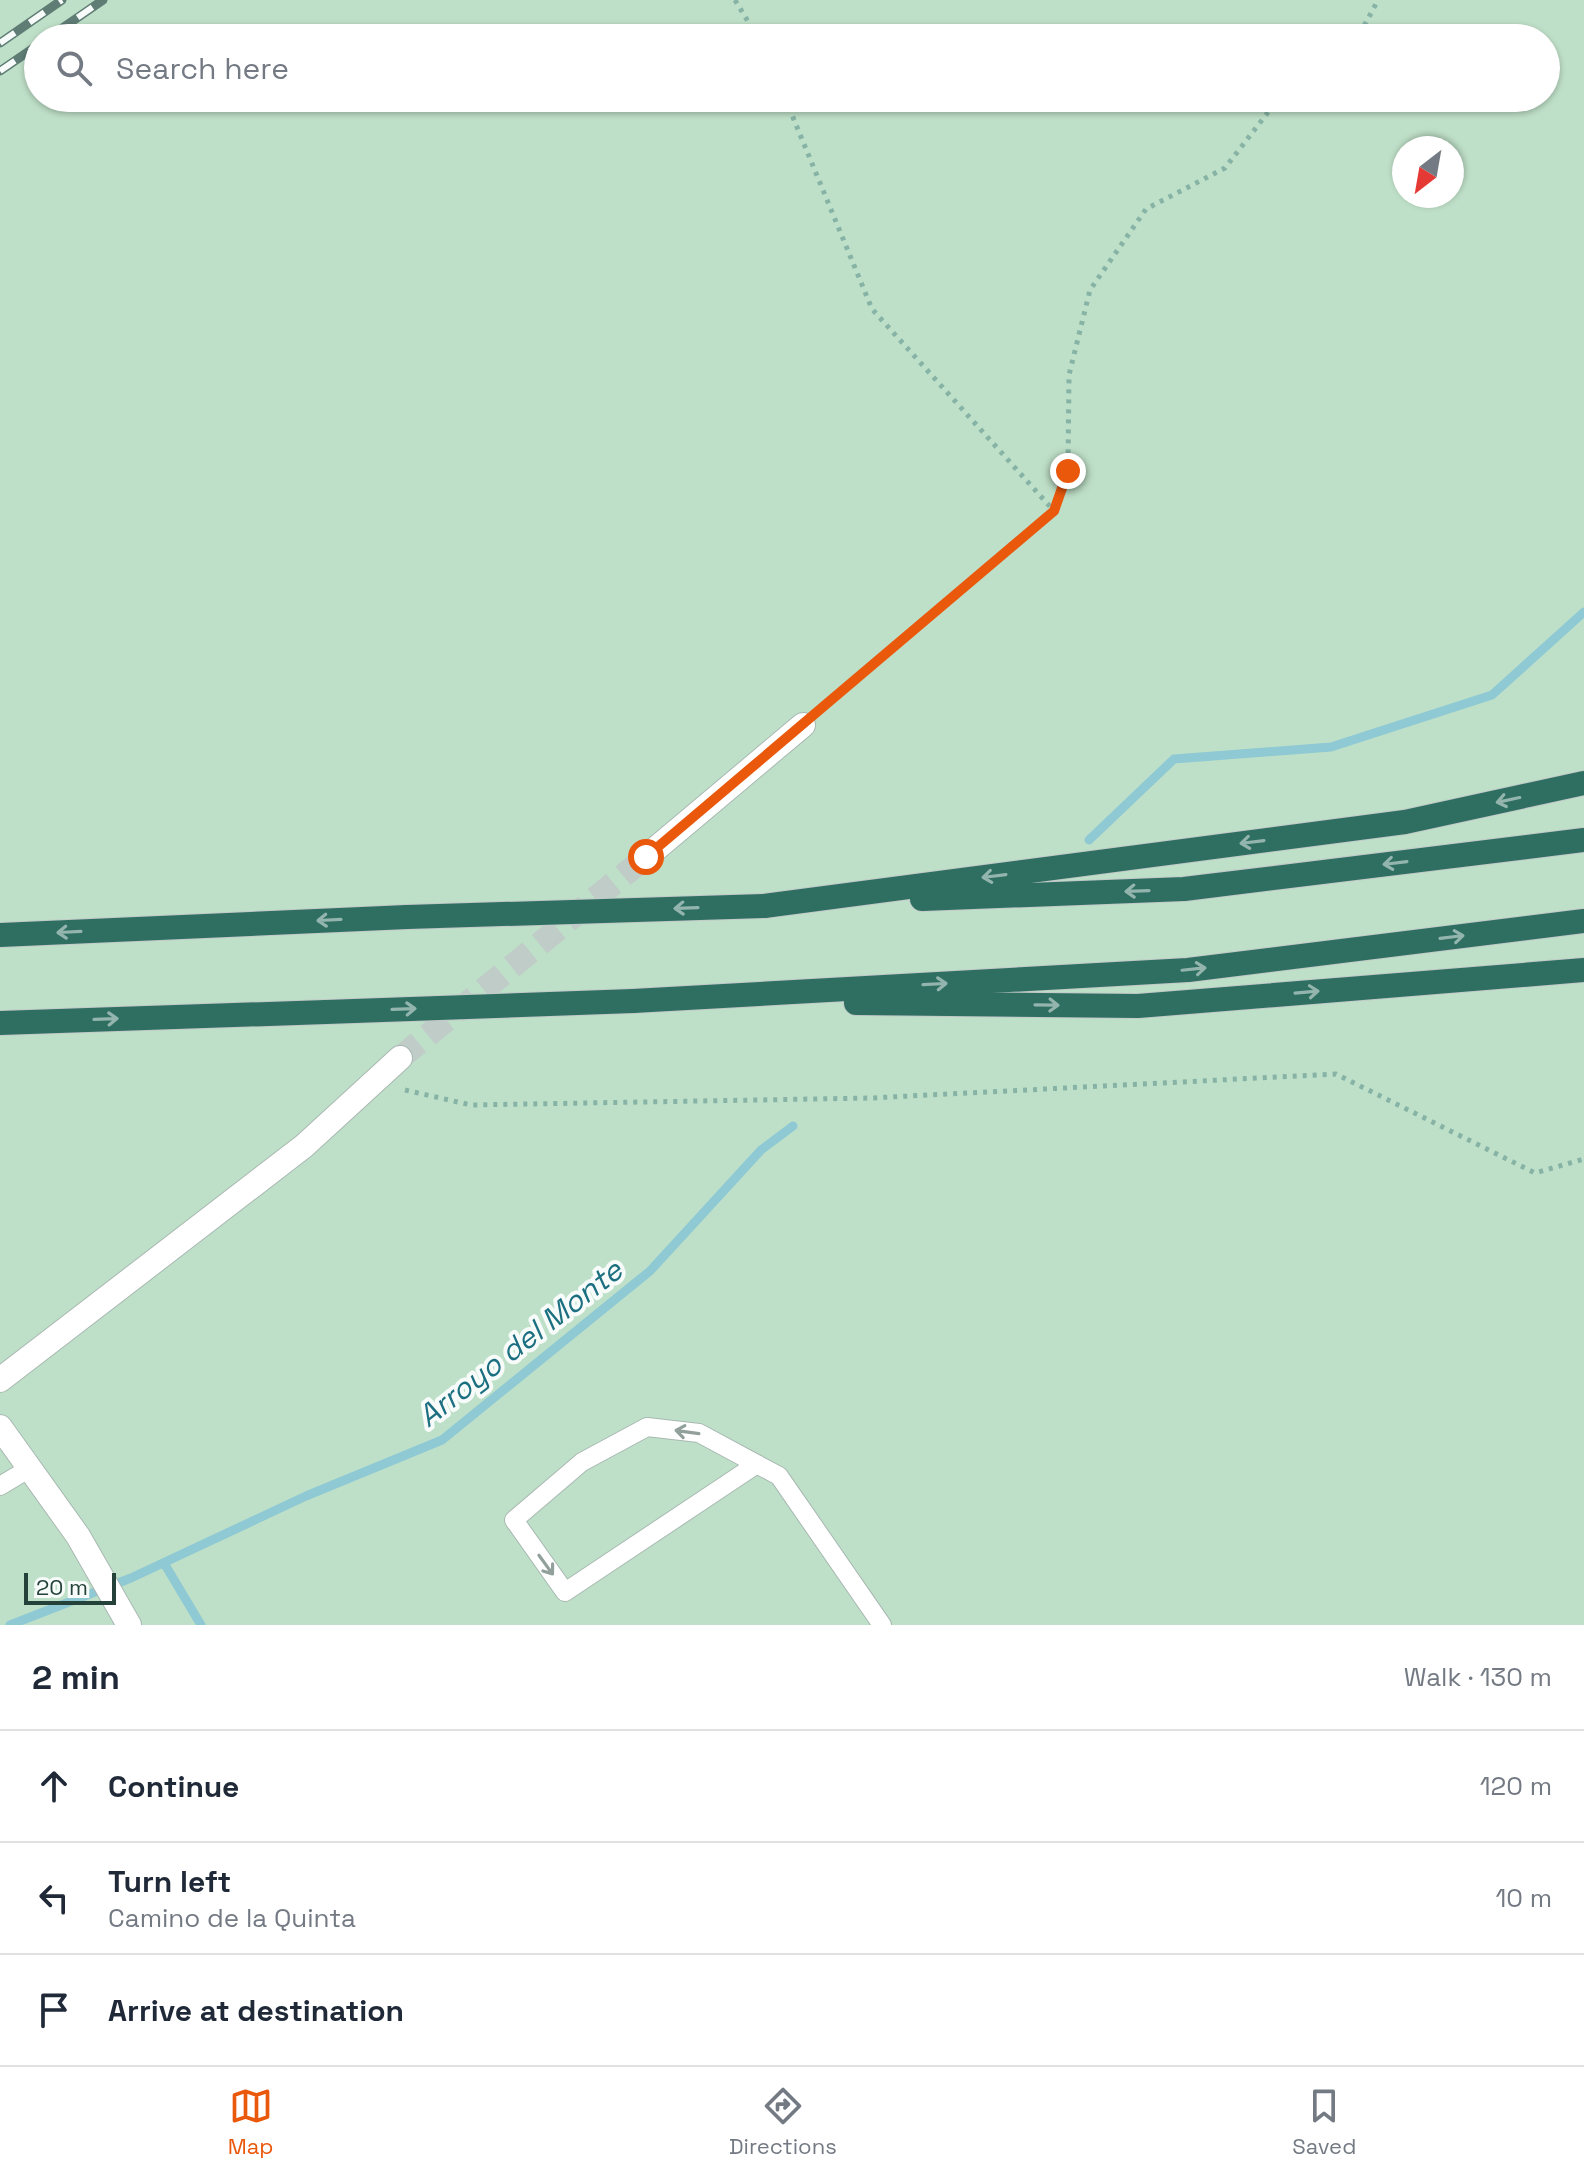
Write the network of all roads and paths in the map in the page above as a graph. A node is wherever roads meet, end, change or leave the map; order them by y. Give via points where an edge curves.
1 (735, 0) edge
2 (1378, 0) edge
3 (750, 24) edge
4 (1365, 24) edge
5 (791, 112) edge
6 (1268, 112) edge
7 (1054, 511) junction
8 (803, 725) joint
9 (1584, 783) edge
10 (1584, 840) edge
11 (646, 857) tunnel mouth
12 (764, 906) junction
13 (1584, 921) edge
14 (0, 935) edge
15 (1584, 970) edge
16 (633, 1001) junction
17 (0, 1023) edge
18 (400, 1058) tunnel mouth
19 (373, 1083) junction
20 (1584, 1159) edge
21 (0, 1380) edge
22 (0, 1427) edge
23 (757, 1464) junction
24 (30, 1468) junction
25 (0, 1486) edge
26 (129, 1625) edge
27 (882, 1625) edge

1 - 3 path
2 - 4 path
5 - 7 path via 872,309
6 - 7 path via 1225,168 1146,209 1090,290 1069,375 1068,471
7 - 8 path
8 - 11 street
9 -> 12 highway via 1405,822
10 -> 12 highway via 1184,889
12 -> 14 highway, bridge
16 -> 13 highway via 1188,970
16 -> 15 highway via 1138,1006
17 -> 16 highway, bridge
18 - 19 street
19 - 20 path via 471,1105 871,1098 1336,1074 1535,1173
19 - 21 street via 304,1146
22 - 24 street
23 -> 23 lane via 699,1433 647,1427 582,1462 514,1520 565,1592
23 - 27 lane via 779,1476
24 - 25 lane
24 - 26 street via 78,1536

